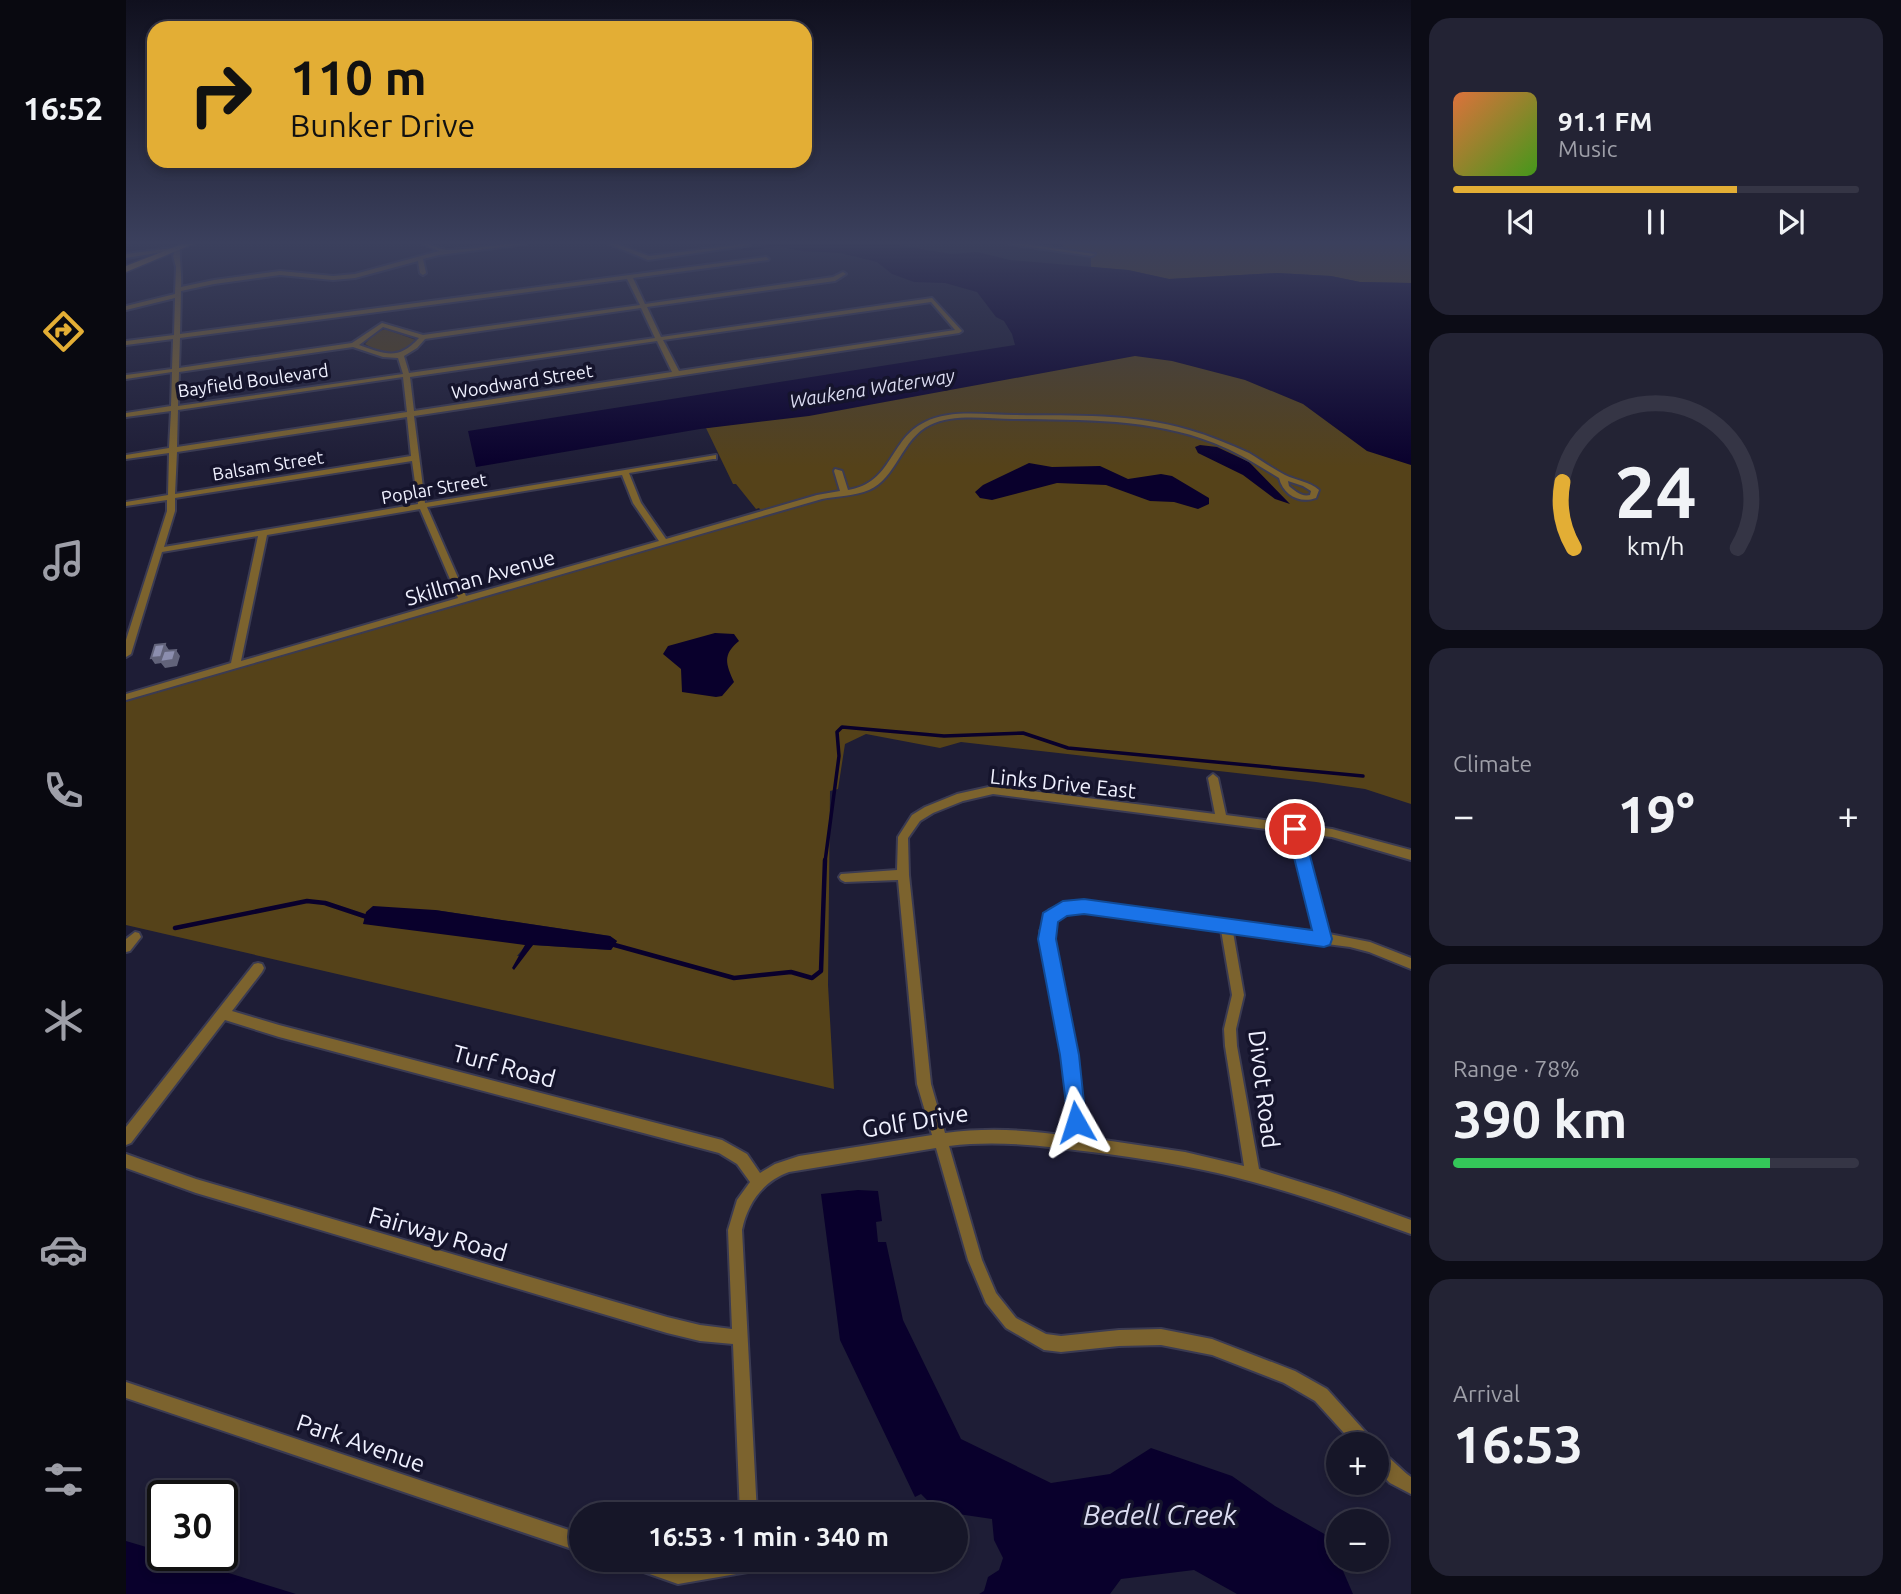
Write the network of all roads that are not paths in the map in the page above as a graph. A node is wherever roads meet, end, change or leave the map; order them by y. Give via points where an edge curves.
1 (176, 318) edge
2 (305, 318) edge
3 (381, 318) edge
4 (556, 318) edge
5 (650, 318) edge
6 (796, 318) edge
7 (949, 318) edge
8 (382, 325) junction
9 (175, 335) junction
10 (423, 337) junction
11 (659, 338) junction
12 (126, 343) edge
13 (354, 345) junction
14 (401, 357) junction
15 (175, 370) junction
16 (676, 373) junction
17 (406, 374) junction
18 (126, 377) edge
19 (174, 407) junction
20 (410, 414) junction
21 (126, 415) edge
22 (173, 449) junction
23 (126, 457) edge
24 (713, 457) dead end
25 (415, 458) junction
26 (838, 471) dead end
27 (625, 472) junction
28 (1283, 478) dead end
29 (844, 491) junction
30 (172, 496) junction
31 (126, 504) edge
32 (423, 506) junction
33 (263, 533) junction
34 (664, 542) junction
35 (160, 550) junction
36 (463, 600) junction
37 (126, 654) edge
38 (235, 666) junction
39 (126, 697) edge
40 (1213, 778) dead end
41 (1220, 819) junction
42 (1295, 829) junction
43 (1411, 855) edge
44 (903, 875) junction
45 (845, 877) dead end
46 (1226, 927) junction
47 (135, 937) dead end
48 (1324, 939) junction
49 (126, 947) edge
50 (1411, 964) edge
51 (258, 968) dead end
52 (223, 1014) junction
53 (126, 1138) edge
54 (938, 1141) junction
55 (1078, 1144) junction
56 (126, 1161) edge
57 (1252, 1175) junction
58 (759, 1183) junction
59 (1411, 1227) edge
60 (740, 1337) junction
61 (126, 1390) edge
62 (1354, 1432) edge
63 (1389, 1470) edge
64 (1411, 1486) edge
65 (748, 1502) edge
66 (569, 1539) edge
67 (669, 1572) edge
68 (694, 1572) edge

1 - 9 street
2 - 9 street
3 - 8 street
4 - 10 street
5 - 11 street
6 - 11 street, Bayfield Boulevard
7 - 16 street, Woodward Street via 960,331
8 - 10 street
8 - 13 street
9 - 12 street
9 - 15 street
10 - 14 street
11 - 16 street
11 - 17 street, Bayfield Boulevard
13 - 14 street
13 - 15 street
14 - 17 street
15 - 18 street
15 - 19 street
16 - 20 street, Woodward Street
17 - 19 street, Bayfield Boulevard
17 - 20 street
19 - 21 street, Bayfield Boulevard
19 - 22 street
20 - 22 street, Woodward Street
20 - 25 street
22 - 23 street, Woodward Street
22 - 30 street
24 - 27 street, Poplar Street
25 - 30 street, Balsam Street
25 - 32 street
26 - 29 street
27 - 32 street, Poplar Street
27 - 34 street via 637,503
28 - 29 street, Skillman Avenue via 1245,453 1158,424 952,418 921,427 868,488
29 - 34 street, Skillman Avenue
30 - 31 street, Balsam Street
30 - 35 street
32 - 33 street, Poplar Street
32 - 36 street
33 - 35 street, Poplar Street
33 - 38 street
34 - 36 street, Skillman Avenue
35 - 37 street
36 - 38 street, Skillman Avenue
38 - 39 street, Skillman Avenue
40 - 41 street
41 - 42 street, Links Drive East
41 - 44 street, Links Drive East via 993,790 961,797 916,818 903,837
42 - 43 street, Links Drive East via 1357,838
42 - 48 street
44 - 45 street
44 - 54 street, Links Drive East via 924,1084
46 - 48 street
46 - 55 street via 1084,907 1063,909 1049,918 1047,939 1070,1055
46 - 57 street, Divot Road via 1238,995 1231,1046
47 - 49 street
48 - 50 street via 1370,947
51 - 52 street
52 - 53 street
52 - 58 street, Turf Road via 722,1147 742,1159
54 - 55 street, Golf Drive via 992,1134
54 - 58 street, Golf Drive via 802,1163 771,1173
54 - 62 street, Links Drive East via 975,1260 991,1298 1011,1323 1044,1342 1161,1337 1212,1347 1289,1377 1321,1395
55 - 57 street, Golf Drive
56 - 60 street, Fairway Road via 196,1186 667,1325
57 - 59 street, Golf Drive
58 - 60 street via 746,1199 735,1230
60 - 65 street
61 - 66 street, Park Avenue
63 - 64 street
67 - 68 street

